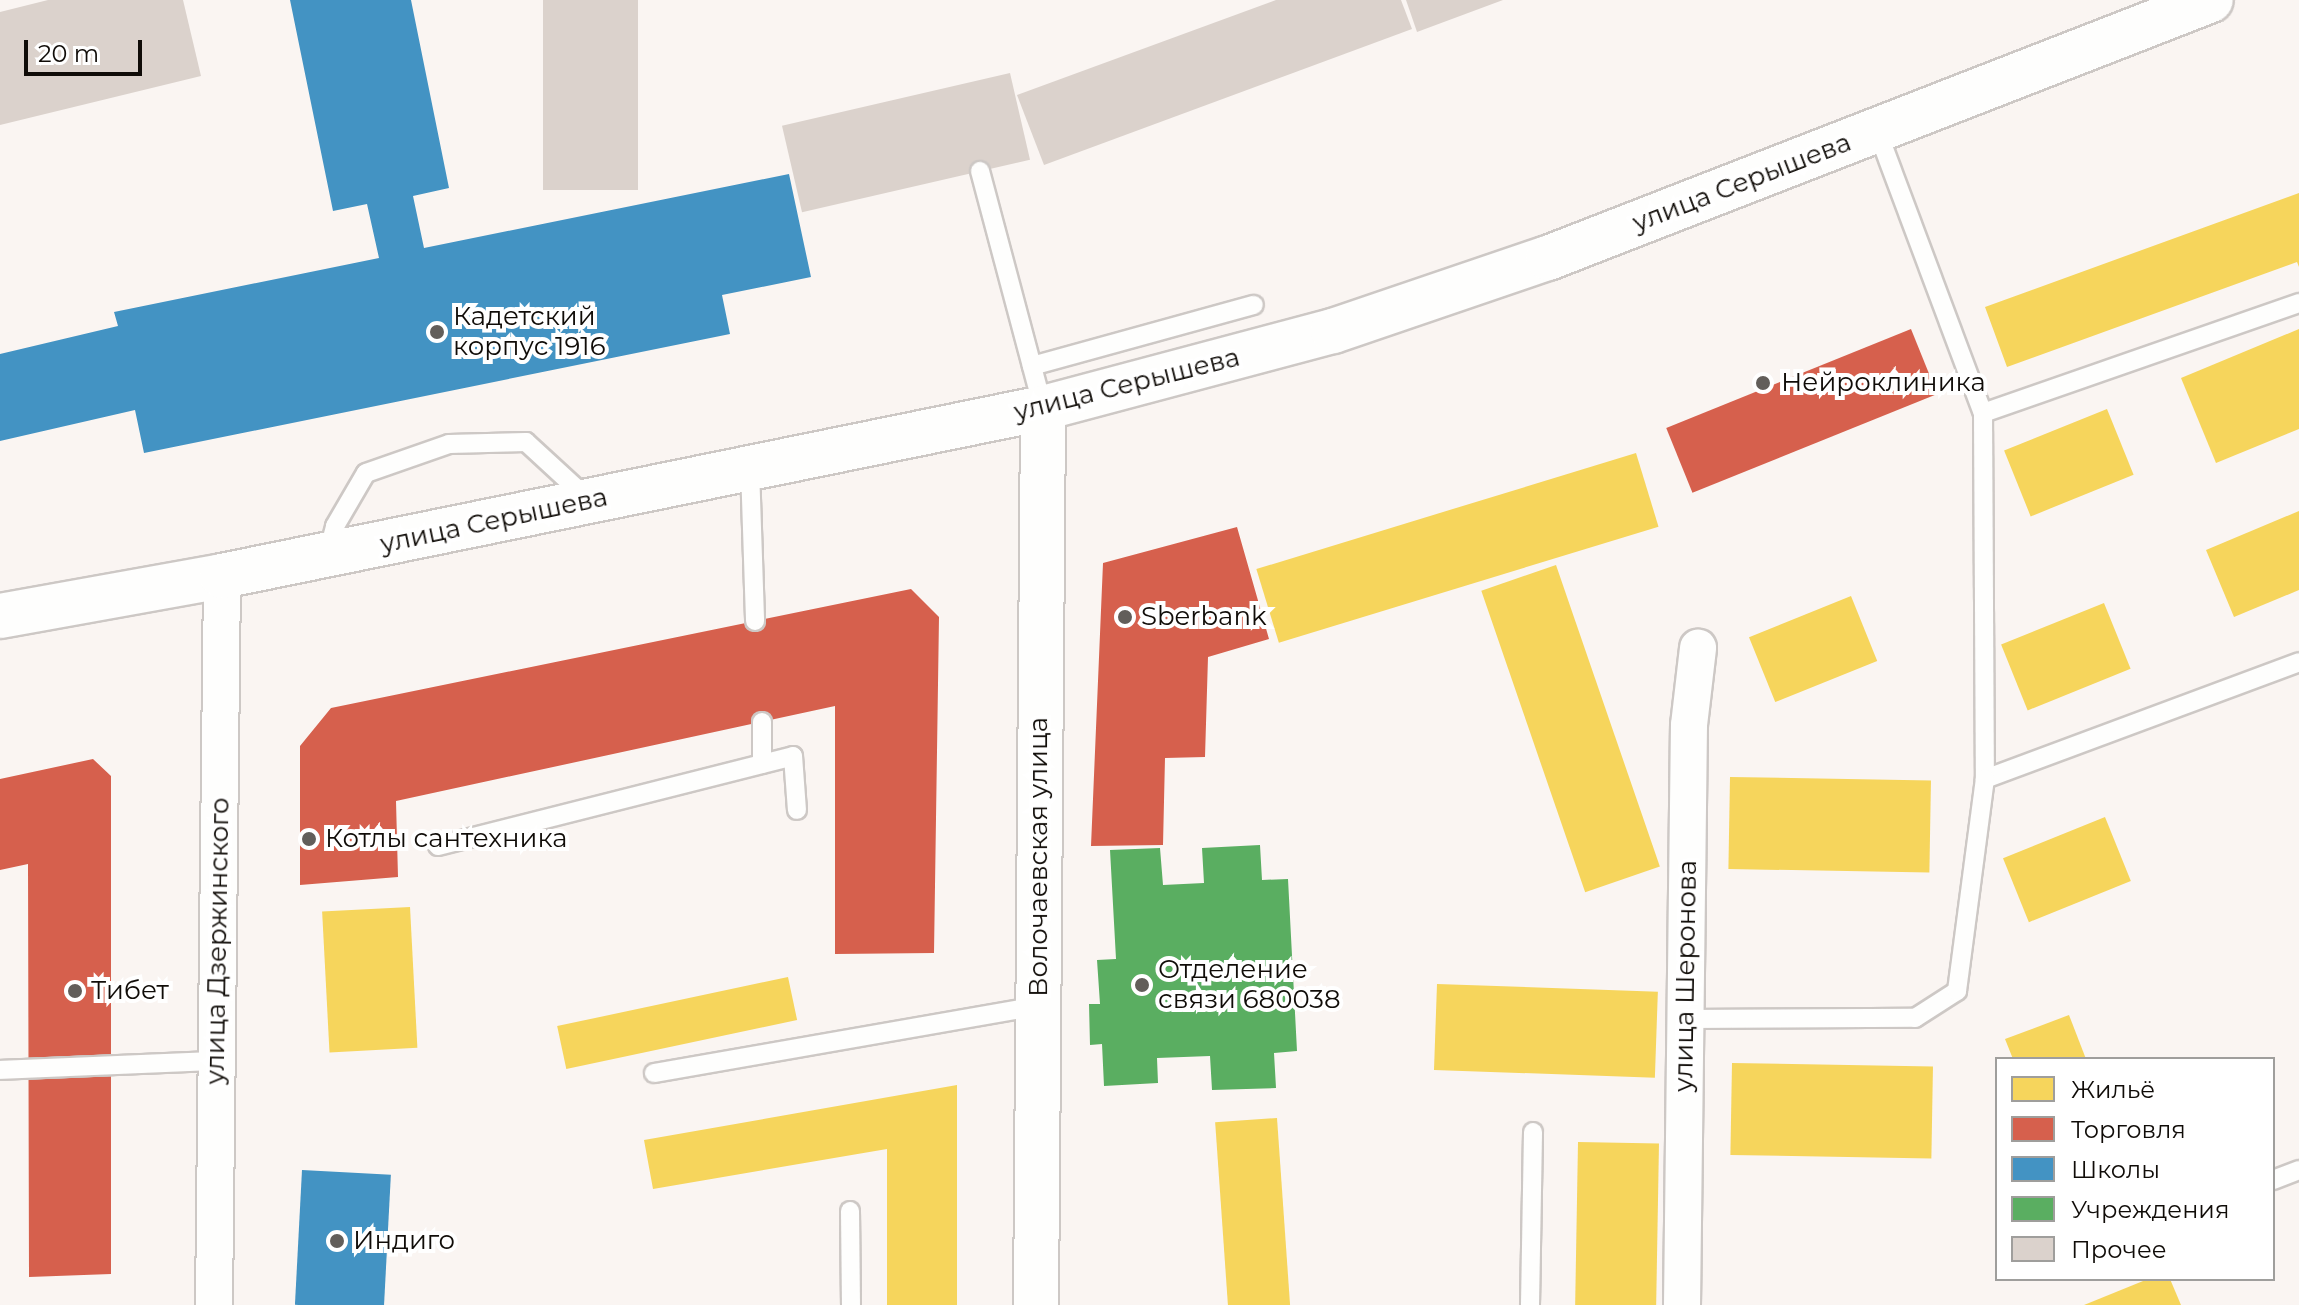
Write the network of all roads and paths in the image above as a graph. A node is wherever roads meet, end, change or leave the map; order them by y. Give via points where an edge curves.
1 (2211, 0) edge
2 (1877, 130) junction
3 (980, 171) dead end
4 (2299, 303) edge
5 (1254, 305) dead end
6 (1032, 366) junction
7 (1043, 408) junction
8 (1983, 413) junction
9 (750, 468) junction
10 (590, 501) junction
11 (327, 555) junction
12 (222, 576) junction
13 (0, 616) edge
14 (755, 621) dead end
15 (1698, 648) dead end
16 (2299, 662) edge
17 (762, 722) dead end
18 (762, 764) junction
19 (1985, 779) junction
20 (797, 810) dead end
21 (438, 846) dead end
22 (1038, 1006) junction
23 (1686, 1019) junction
24 (216, 1061) junction
25 (0, 1070) edge
26 (654, 1073) dead end
27 (1533, 1132) dead end
28 (2299, 1170) edge
29 (2275, 1179) edge
30 (850, 1211) dead end
31 (214, 1305) edge
32 (851, 1305) edge
33 (1036, 1305) edge
34 (1530, 1305) edge
35 (1682, 1305) edge

1 - 2 main road, улица Серышева
2 - 7 main road, улица Серышева via 1548,258 1347,327
2 - 8 lane
3 - 6 lane
4 - 8 lane
5 - 6 lane
6 - 7 lane
7 - 9 main road, улица Серышева
7 - 22 main road, Волочаевская улица
8 - 19 lane
9 - 10 main road, улица Серышева
9 - 14 lane
10 - 11 main road, улица Серышева
10 - 11 lane via 526,442 449,444 366,473 335,526
11 - 12 main road, улица Серышева
12 - 13 main road, улица Серышева
12 - 24 street, улица Дзержинского
15 - 23 street, улица Шеронова via 1689,725
16 - 19 lane
17 - 18 lane
18 - 20 lane via 793,756
18 - 21 lane
19 - 23 lane via 1957,991 1915,1018
22 - 26 lane
22 - 33 main road, Волочаевская улица
23 - 35 street, улица Шеронова
24 - 25 lane
24 - 31 street, улица Дзержинского
27 - 34 lane
28 - 29 lane
30 - 32 lane

